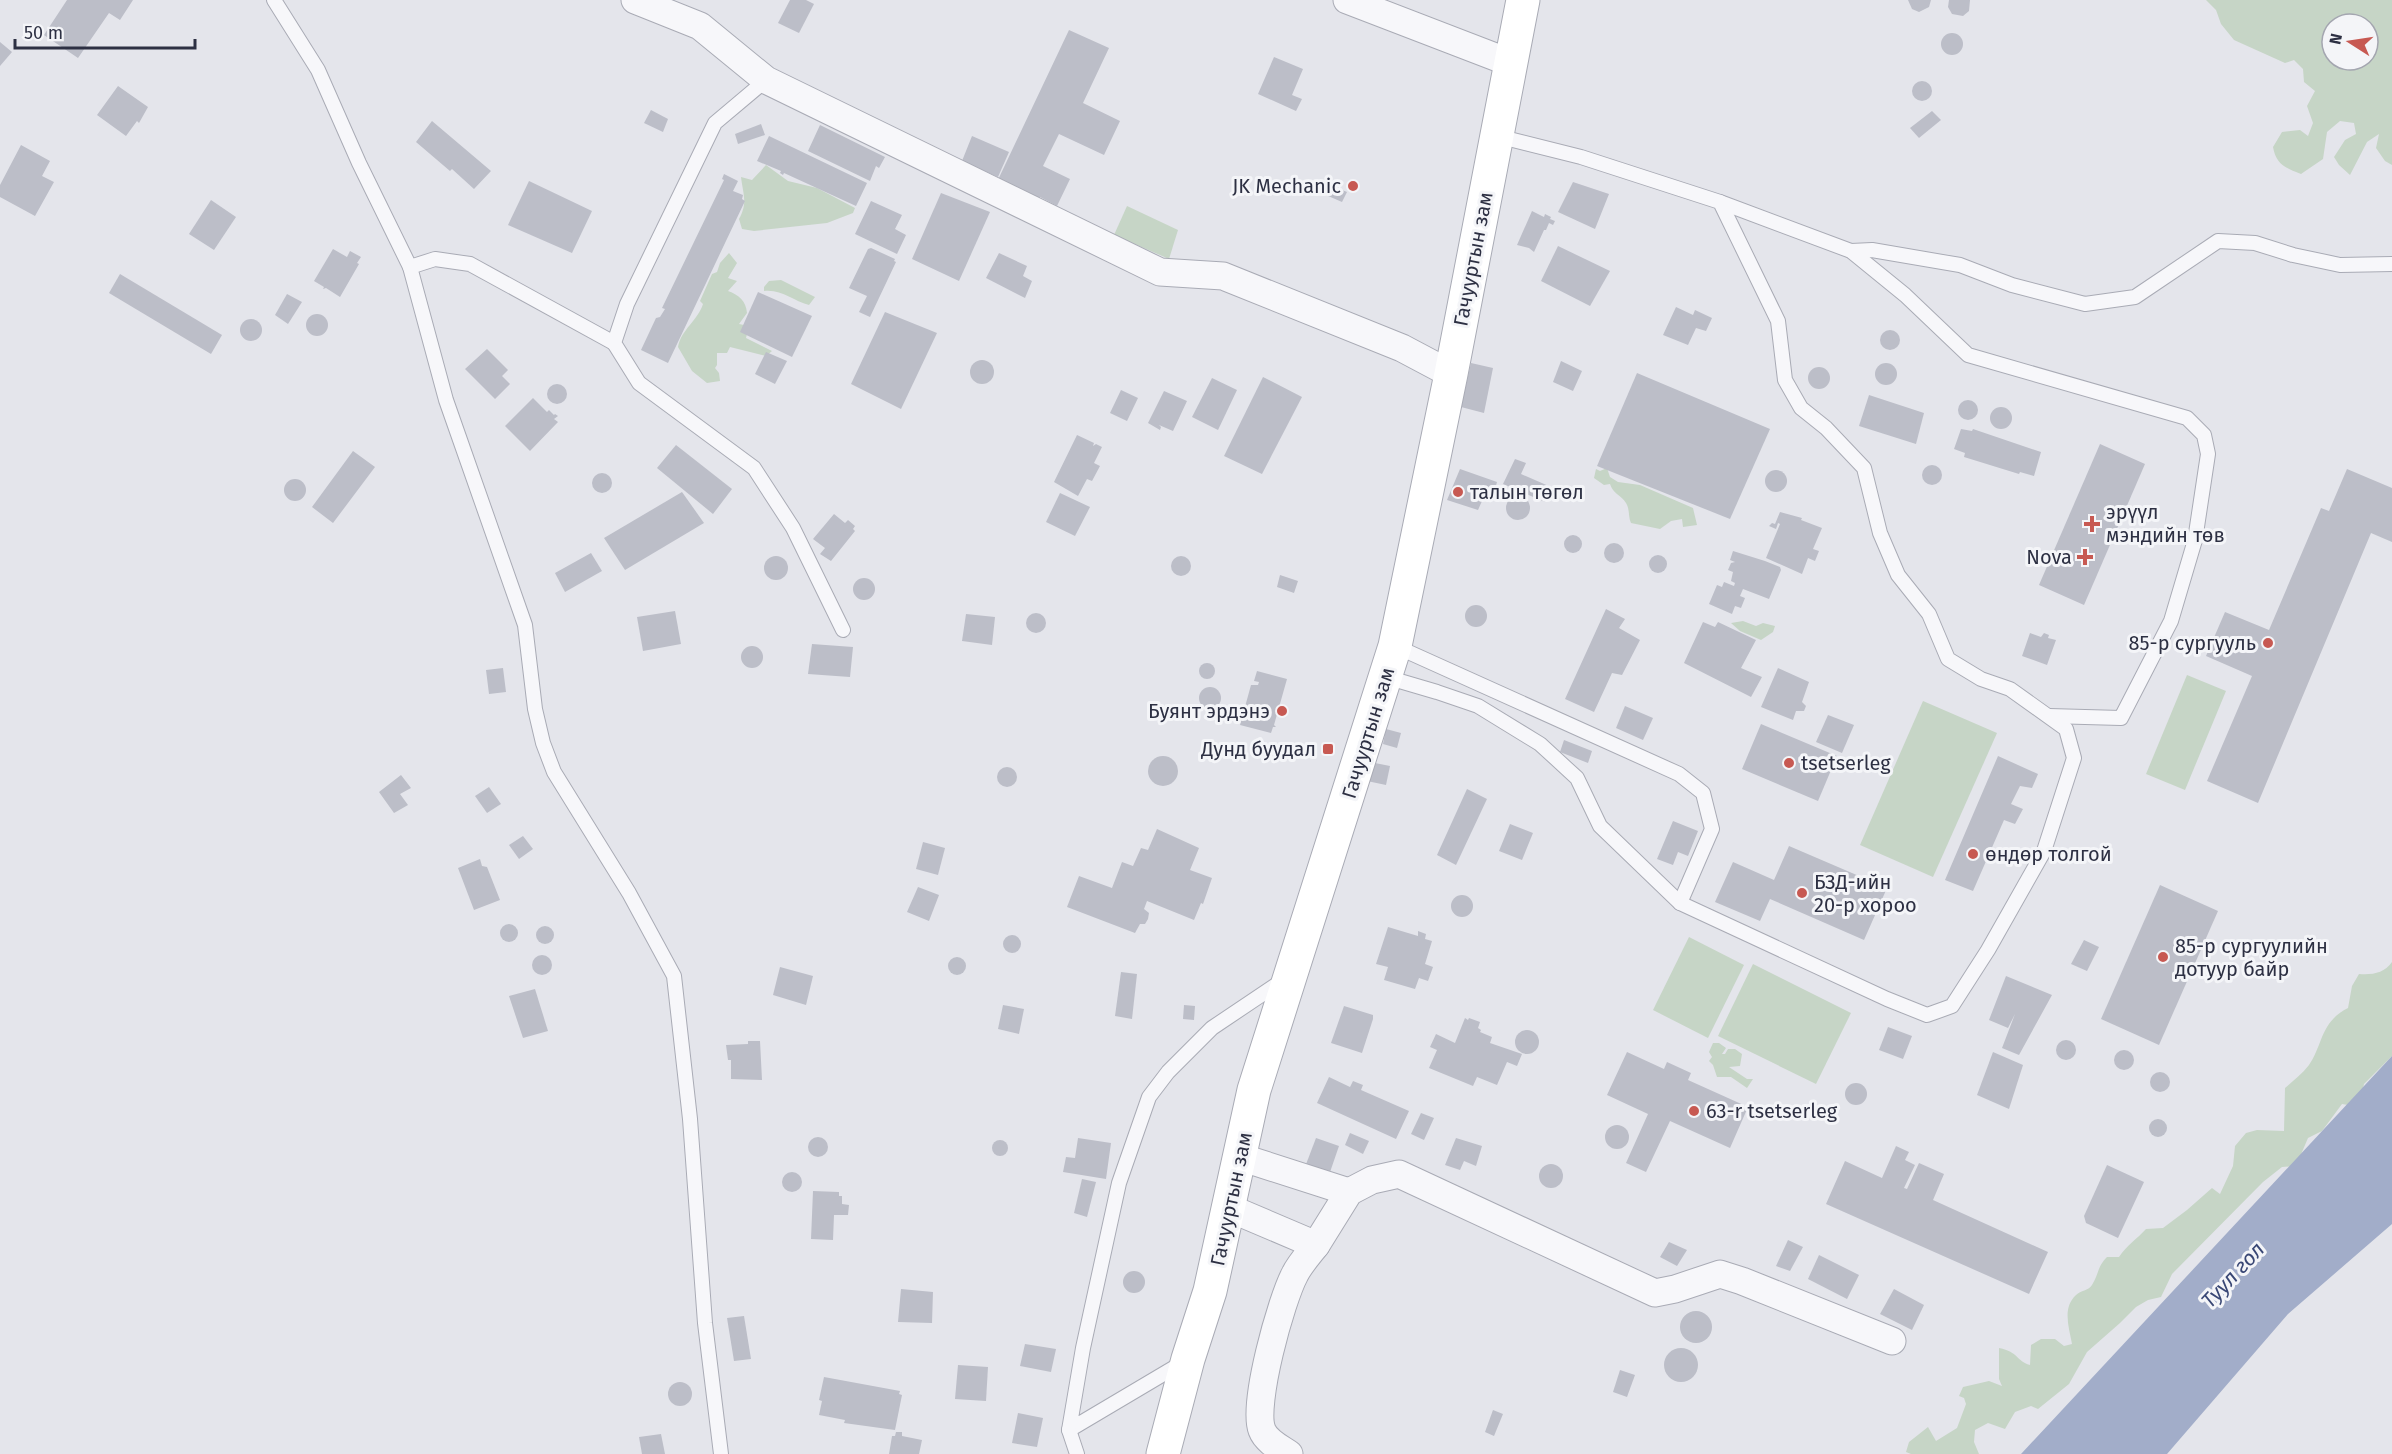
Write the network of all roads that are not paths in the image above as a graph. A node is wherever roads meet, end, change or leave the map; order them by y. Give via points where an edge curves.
1 (274, 0) edge
2 (635, 0) edge
3 (1347, 0) edge
4 (1523, 0) edge
5 (1511, 63) junction
6 (766, 80) junction
7 (1497, 136) junction
8 (1720, 202) junction
9 (1851, 251) junction
10 (2392, 264) edge
11 (410, 267) junction
12 (614, 343) junction
13 (1451, 374) junction
14 (843, 630) dead end
15 (1395, 646) junction
16 (1386, 678) junction
17 (2048, 716) junction
18 (1680, 903) junction
19 (1291, 975) junction
20 (1240, 1157) junction
21 (1349, 1192) junction
22 (1228, 1208) junction
23 (1316, 1245) junction
24 (1892, 1341) dead end
25 (1188, 1359) junction
26 (1069, 1430) junction
27 (721, 1454) edge
28 (1077, 1454) edge
29 (1163, 1454) edge
30 (1289, 1454) edge

1 - 11 lane via 318,70
2 - 6 street via 700,26
3 - 5 street
4 - 5 main road, Гачууртын зам
5 - 7 main road, Гачууртын зам
6 - 12 lane via 715,123 627,304
6 - 13 street via 1160,272 1223,276 1402,348
7 - 8 lane via 1581,157
7 - 13 main road, Гачууртын зам
8 - 9 lane
8 - 17 lane via 1778,321 1785,380 1801,408 1864,468 1880,533 1898,575 1929,614 1948,658 1980,679 2010,688
9 - 10 lane via 1872,250 1960,265 2012,285 2085,304 2134,297 2218,241 2255,243 2340,265
9 - 17 lane via 1905,295 1968,356 2187,418 2204,435 2208,454 2195,540 2171,621 2121,718
11 - 12 lane via 435,259 470,264
11 - 27 lane via 446,400 525,625 535,709 550,763 674,976 690,1119 705,1323
12 - 14 lane via 639,383 754,468 793,528
13 - 15 main road, Гачууртын зам
15 - 16 main road, Гачууртын зам
15 - 18 lane via 1679,774 1703,793 1712,829
16 - 18 lane via 1478,706 1540,744 1577,778 1600,826
16 - 19 main road, Гачууртын зам
17 - 18 lane via 2066,729 2074,758 2044,851 1952,1006 1927,1015
19 - 20 main road, Гачууртын зам via 1254,1090
19 - 26 lane via 1212,1029 1168,1072 1149,1097 1119,1183
20 - 21 street
20 - 22 main road, Гачууртын зам
21 - 23 street
21 - 24 street via 1372,1180 1399,1174 1655,1293 1720,1274
22 - 23 street
22 - 25 main road, Гачууртын зам via 1210,1291
23 - 30 street via 1294,1275 1270,1347 1258,1413 1262,1432
25 - 26 lane
25 - 29 main road, Гачууртын зам
26 - 28 lane

